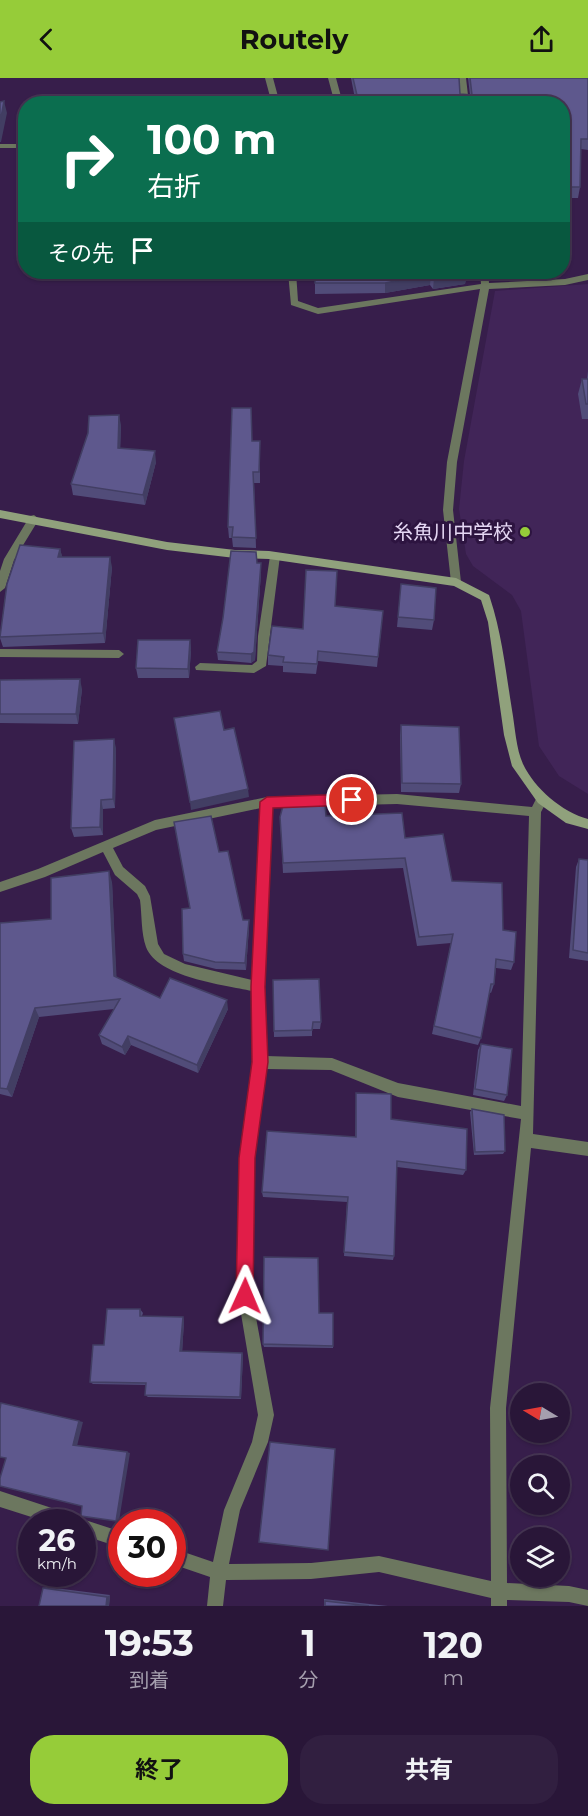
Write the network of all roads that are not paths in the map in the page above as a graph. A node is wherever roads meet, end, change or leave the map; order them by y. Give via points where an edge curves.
1 (269, 78) edge
2 (332, 78) edge
3 (462, 78) edge
4 (274, 96) edge
5 (337, 96) edge
6 (464, 96) edge
7 (0, 146) edge
8 (18, 146) edge
9 (588, 277) edge
10 (292, 279) edge
11 (484, 279) edge
12 (485, 286) junction
13 (0, 514) edge
14 (34, 519) junction
15 (275, 556) junction
16 (456, 582) junction
17 (0, 588) edge
18 (0, 653) edge
19 (119, 654) dead end
20 (200, 667) dead end
21 (542, 799) junction
22 (267, 802) junction
23 (535, 812) junction
24 (588, 824) edge
25 (106, 846) junction
26 (0, 887) edge
27 (258, 987) junction
28 (260, 1062) junction
29 (528, 1114) junction
30 (525, 1140) junction
31 (588, 1149) edge
32 (0, 1499) edge
33 (30, 1509) edge
34 (186, 1561) edge
35 (219, 1572) junction
36 (588, 1598) edge
37 (498, 1599) edge
38 (215, 1606) edge

1 - 4 street
2 - 5 street
3 - 6 street
7 - 8 street
9 - 12 street
10 - 12 street via 294,303 318,311
11 - 12 street
12 - 16 street via 452,462 448,510
13 - 14 street
14 - 15 street via 196,551
14 - 17 street via 9,559
15 - 16 street
15 - 20 street via 262,663 254,669
16 - 21 street via 485,598 493,622 518,766
18 - 19 street
21 - 23 street
21 - 24 street via 570,819
22 - 23 street via 398,799
22 - 25 street via 155,825
22 - 27 street
23 - 29 street
25 - 26 street
25 - 27 street via 119,871 141,890 146,900 152,946 160,958 183,969
27 - 28 street
28 - 29 street via 332,1064 398,1090
28 - 35 street via 247,1158 245,1296 266,1415 260,1442 232,1510
29 - 30 street
30 - 31 street
30 - 37 street via 498,1408
32 - 33 street
34 - 35 street
35 - 37 street via 311,1571 379,1564
35 - 38 street
36 - 37 street via 569,1594

